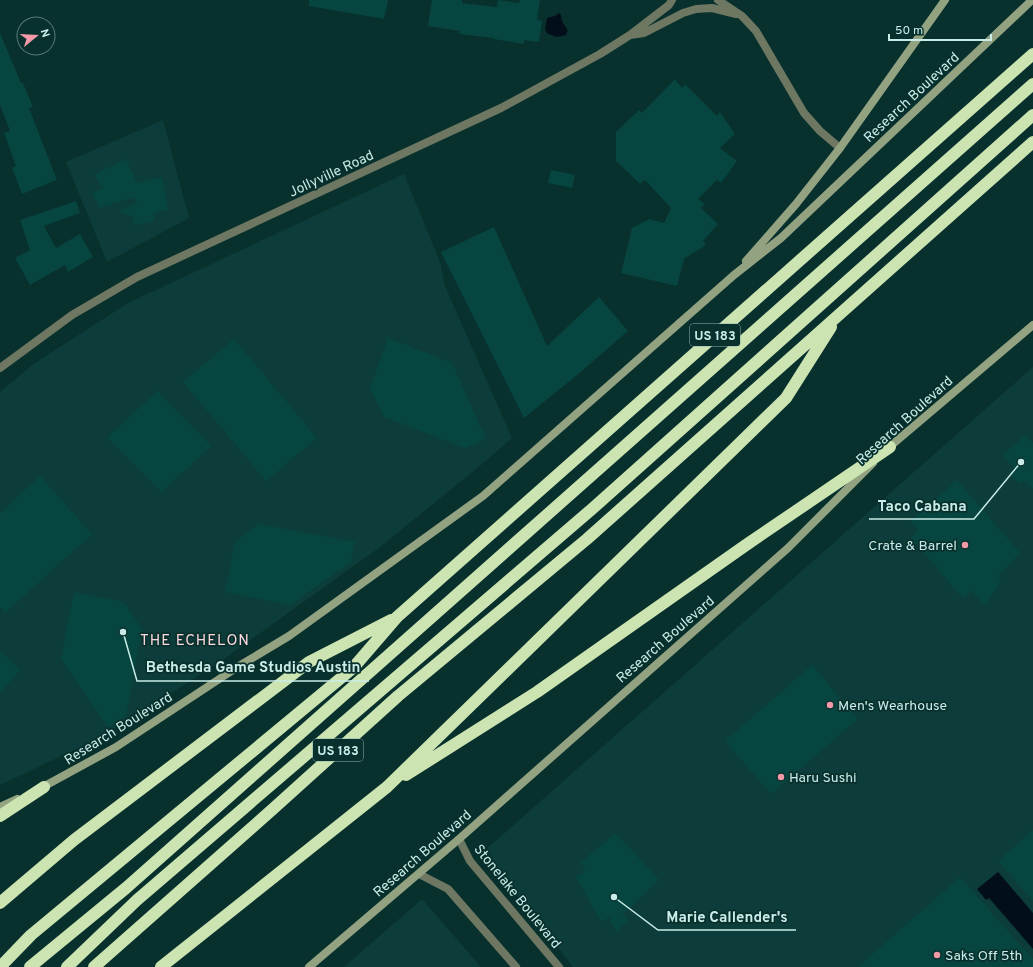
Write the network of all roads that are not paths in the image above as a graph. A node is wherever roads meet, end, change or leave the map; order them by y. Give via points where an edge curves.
1 (672, 0) edge
2 (718, 0) edge
3 (945, 0) edge
4 (1032, 0) edge
5 (742, 16) junction
6 (630, 35) junction
7 (1033, 54) edge
8 (1033, 84) edge
9 (1033, 115) edge
10 (1033, 142) edge
11 (840, 148) junction
12 (734, 275) junction
13 (839, 315) junction
14 (1033, 326) edge
15 (0, 368) edge
16 (890, 447) junction
17 (397, 617) junction
18 (44, 787) junction
19 (386, 787) junction
20 (0, 807) edge
21 (0, 816) edge
22 (458, 839) junction
23 (419, 874) junction
24 (126, 888) junction
25 (137, 900) junction
26 (0, 903) edge
27 (0, 967) edge
28 (30, 967) edge
29 (43, 967) edge
30 (67, 967) edge
31 (77, 967) edge
32 (94, 967) edge
33 (161, 967) edge
34 (309, 967) edge
35 (516, 967) edge
36 (559, 967) edge

1 - 6 street, Jollyville Road
2 - 5 street
3 - 11 main road, Research Boulevard
4 - 12 main road, Research Boulevard via 781,238
5 - 6 street via 712,8 696,9 683,13 644,34
5 - 11 street via 756,31 804,113
6 - 15 street, Jollyville Road via 501,108 137,277 72,315
7 - 17 highway, US 183
8 - 24 highway
9 - 25 highway via 592,509
10 - 13 highway, US 183
11 - 12 main road, Research Boulevard via 796,204
12 - 18 main road, Research Boulevard via 483,496 289,636 116,747
13 - 19 highway via 786,398
13 - 32 highway, US 183 via 587,539 398,696
14 - 16 main road, Research Boulevard
16 - 19 highway via 739,549 537,692
16 - 22 main road, Research Boulevard via 788,548
17 - 26 highway via 309,662 74,840
17 - 27 highway, US 183 via 353,668 30,935
18 - 20 main road, Research Boulevard
18 - 21 highway
19 - 33 highway
22 - 23 main road, Research Boulevard
22 - 36 street, Stonelake Boulevard via 470,861
23 - 34 main road, Research Boulevard
23 - 35 street via 448,889
24 - 28 highway
24 - 29 highway
25 - 30 highway
25 - 31 highway

